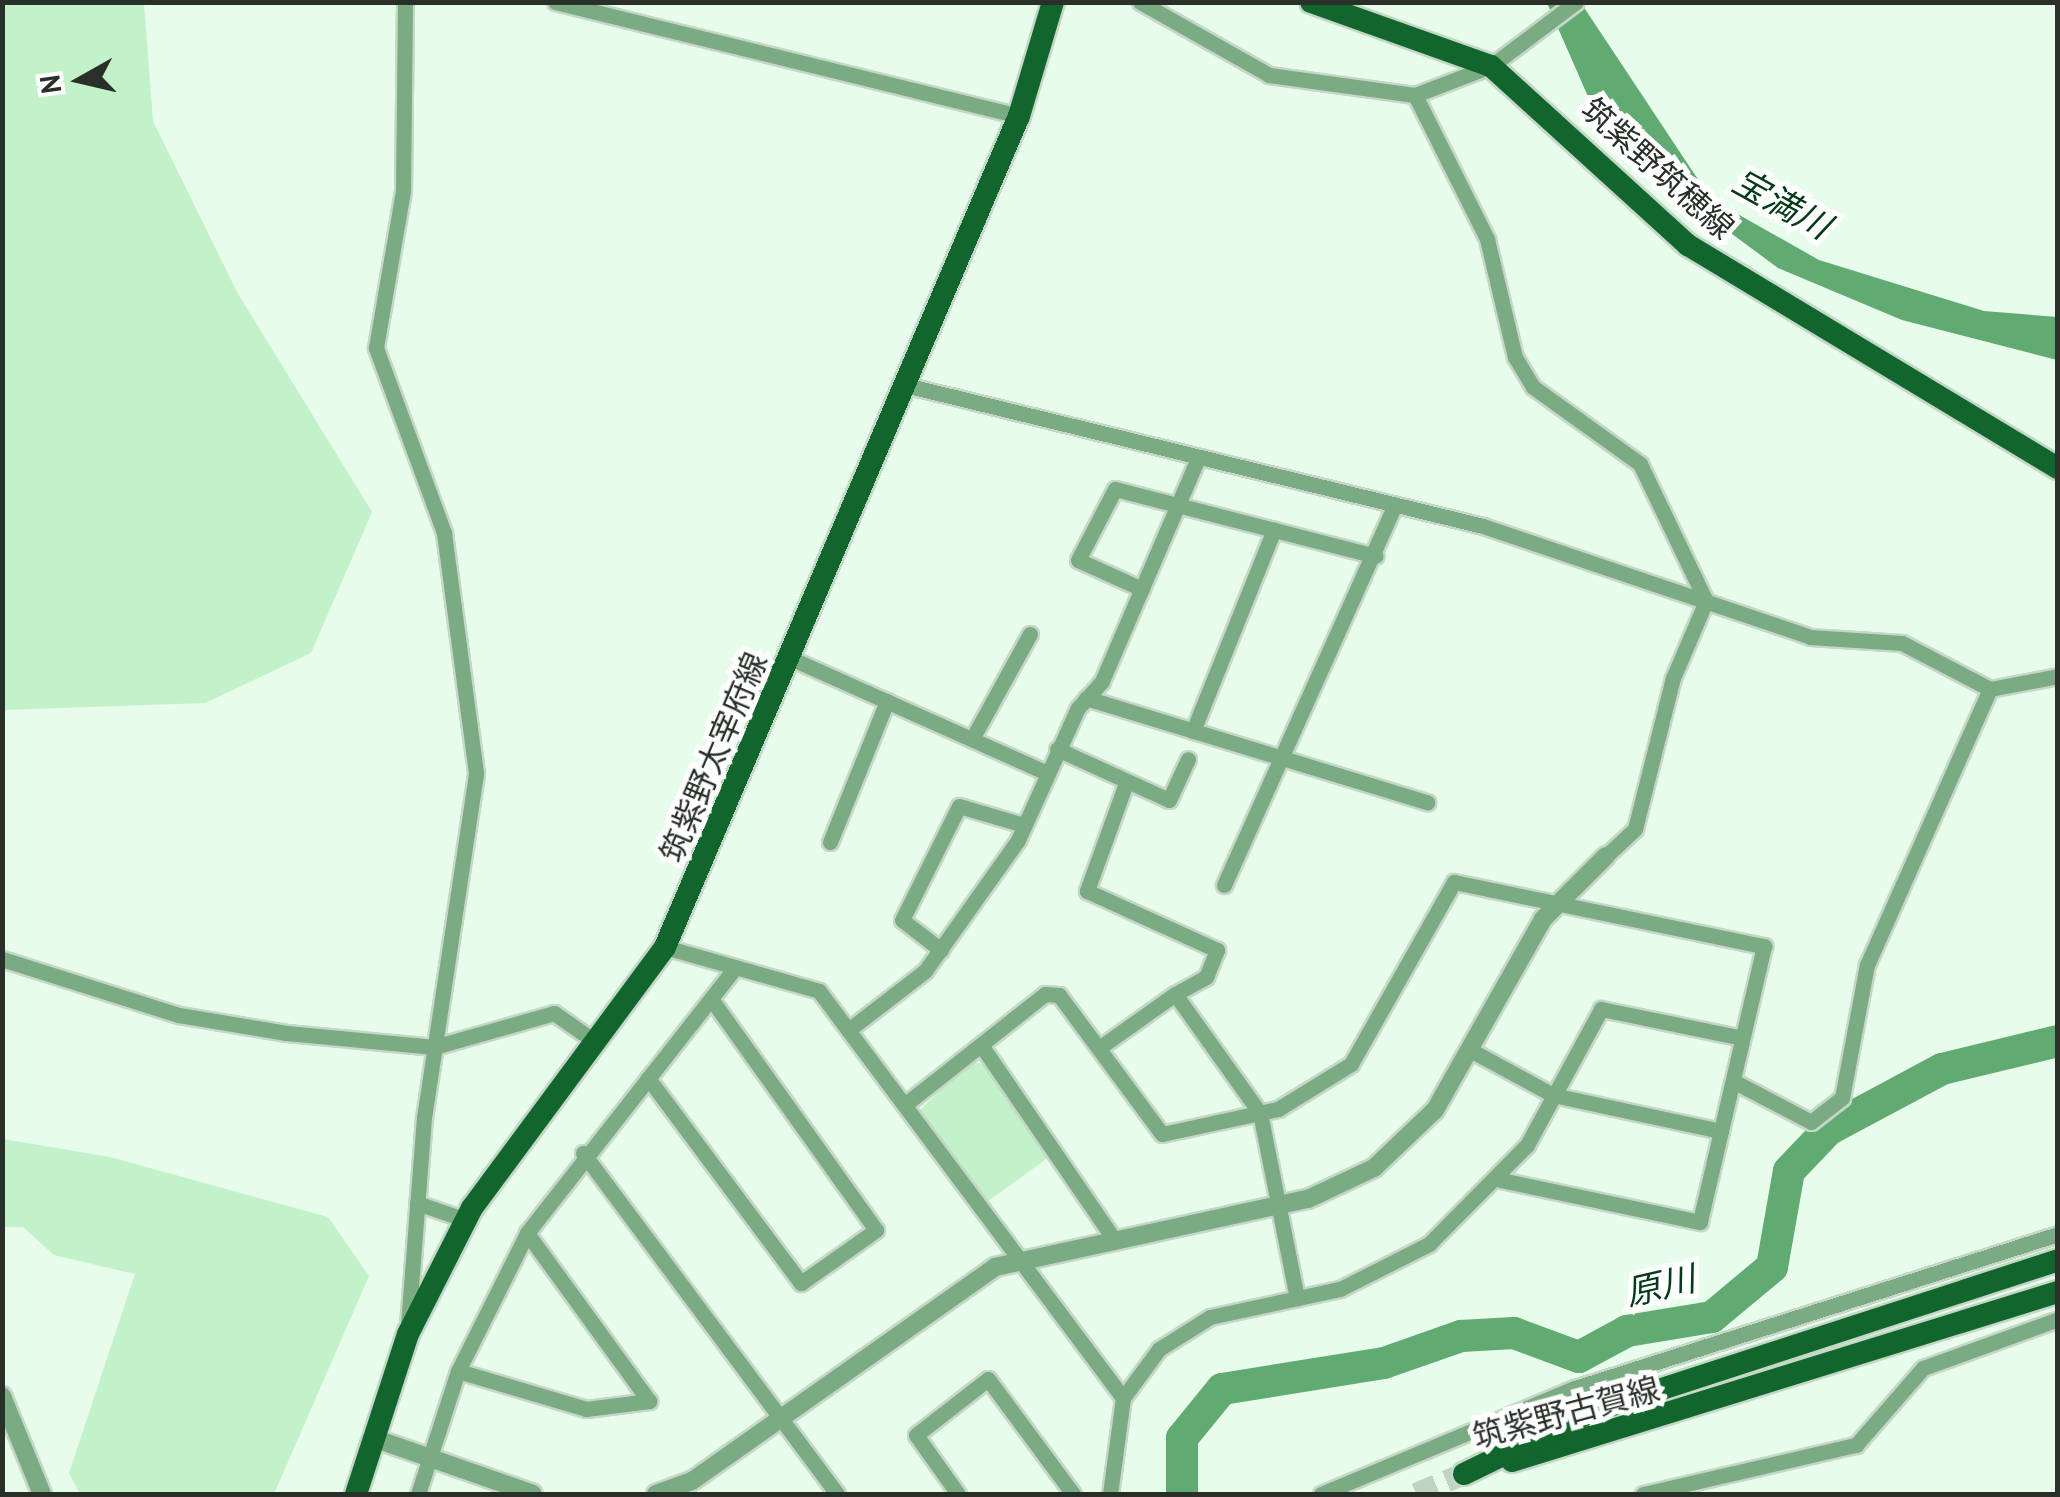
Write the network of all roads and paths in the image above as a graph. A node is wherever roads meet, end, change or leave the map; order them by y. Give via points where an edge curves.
1 (405, 2) edge
2 (556, 2) edge
3 (1052, 2) edge
4 (1140, 2) edge
5 (1311, 2) edge
6 (1576, 2) edge
7 (1491, 66) junction
8 (1415, 96) junction
9 (1019, 116) junction
10 (905, 386) junction
11 (1198, 458) junction
12 (2058, 468) edge
13 (1395, 505) junction
14 (1177, 506) junction
15 (1274, 530) junction
16 (1376, 556) junction
17 (1142, 588) junction
18 (1706, 601) junction
19 (1030, 634) dead end
20 (790, 658) junction
21 (2058, 676) edge
22 (1990, 689) junction
23 (1086, 698) junction
24 (886, 701) junction
25 (1193, 731) junction
26 (972, 739) junction
27 (1057, 749) junction
28 (1188, 758) dead end
29 (1286, 759) junction
30 (1046, 772) junction
31 (1126, 782) junction
32 (1427, 802) dead end
33 (1024, 824) junction
34 (830, 842) dead end
35 (1606, 856) joint
36 (1224, 884) dead end
37 (1556, 901) junction
38 (665, 947) junction
39 (941, 950) junction
40 (2, 959) edge
41 (735, 968) junction
42 (1175, 994) junction
43 (711, 999) junction
44 (851, 1028) junction
45 (1742, 1038) junction
46 (597, 1043) junction
47 (980, 1045) junction
48 (434, 1046) junction
49 (1099, 1048) junction
50 (1472, 1051) junction
51 (648, 1078) junction
52 (1734, 1081) junction
53 (1554, 1095) junction
54 (906, 1102) junction
55 (1260, 1113) junction
56 (1721, 1131) junction
57 (584, 1153) junction
58 (1500, 1180) junction
59 (417, 1204) junction
60 (1280, 1204) junction
61 (466, 1220) junction
62 (527, 1233) junction
63 (2058, 1234) edge
64 (1114, 1238) junction
65 (1022, 1260) junction
66 (2058, 1260) edge
67 (2058, 1292) edge
68 (1296, 1298) junction
69 (2058, 1320) edge
70 (408, 1334) junction
71 (458, 1371) junction
72 (2, 1396) edge
73 (1123, 1398) junction
74 (780, 1417) junction
75 (376, 1439) junction
76 (429, 1460) junction
77 (42, 1494) edge
78 (356, 1494) edge
79 (418, 1494) edge
80 (533, 1494) edge
81 (656, 1494) edge
82 (837, 1494) edge
83 (958, 1494) edge
84 (1073, 1494) edge
85 (1110, 1494) edge
86 (1321, 1494) edge
87 (1643, 1494) edge

1 - 48 street via 404,172 376,348 444,533 476,774
2 - 9 street
3 - 9 main road, 筑紫野太宰府線
4 - 8 street via 1269,76
5 - 7 main road, 筑紫野筑穂線
6 - 7 street
7 - 8 street
7 - 12 main road, 筑紫野筑穂線 via 1688,245
8 - 18 street via 1486,240 1515,357 1533,387 1640,464
9 - 10 main road, 筑紫野太宰府線
10 - 11 street
10 - 20 main road, 筑紫野太宰府線
11 - 13 street
11 - 14 street
13 - 16 street
13 - 18 street via 1650,576 1680,598
14 - 15 street
14 - 17 street
14 - 17 street via 1115,490 1078,560
15 - 16 street
15 - 25 street
16 - 29 street
17 - 23 street
18 - 22 street via 1810,637 1902,642
18 - 35 street via 1673,678 1635,830
19 - 26 street
20 - 24 street
20 - 38 main road, 筑紫野太宰府線
21 - 22 street
22 - 52 street via 1867,964 1842,1098 1811,1122
23 - 25 street
23 - 27 street
24 - 26 street
24 - 34 street
25 - 29 street
26 - 30 street
27 - 30 street
27 - 31 street
28 - 31 street via 1169,800
29 - 32 street
29 - 36 street
30 - 33 street
31 - 42 street via 1086,891 1217,950 1206,976
33 - 39 street
33 - 39 street via 959,806 902,920
35 - 37 street
37 - 45 street via 1764,946
37 - 50 street
37 - 55 street via 1454,882 1351,1064 1318,1090
38 - 41 street
38 - 46 main road, 筑紫野太宰府線
39 - 44 street
40 - 48 street via 179,1015
41 - 43 street
41 - 44 street via 819,992
42 - 49 street
42 - 55 street
43 - 51 street
43 - 51 street via 876,1230 802,1283
44 - 54 street
45 - 52 street
45 - 53 street via 1601,1009
46 - 48 street via 554,1013
46 - 61 main road, 筑紫野太宰府線
47 - 49 street via 1045,994 1059,995
47 - 54 street
47 - 64 street
48 - 59 street
49 - 55 street via 1162,1134
50 - 53 street
50 - 60 street via 1434,1110 1374,1168
51 - 57 street
52 - 56 street
53 - 56 street
53 - 58 street
54 - 65 street
55 - 60 street
56 - 58 street via 1700,1222
57 - 62 street
57 - 74 street
58 - 68 street via 1429,1244 1340,1289
59 - 61 street
59 - 70 street
60 - 64 street
60 - 68 street
61 - 70 main road, 筑紫野太宰府線
62 - 71 street
62 - 71 street via 649,1401 586,1409
63 - 86 street via 1575,1388
64 - 65 street
65 - 73 street
65 - 74 street via 968,1280
66 - 67 main road, 筑紫野古賀線 via 1591,1412 1464,1474
68 - 73 street via 1187,1328
69 - 87 street via 1923,1368 1856,1445
70 - 75 main road, 筑紫野太宰府線
71 - 76 street
72 - 77 street
73 - 85 street
74 - 81 street
74 - 82 street
75 - 76 street
75 - 78 main road, 筑紫野太宰府線
76 - 79 street
76 - 80 street
83 - 84 street via 916,1436 988,1378

